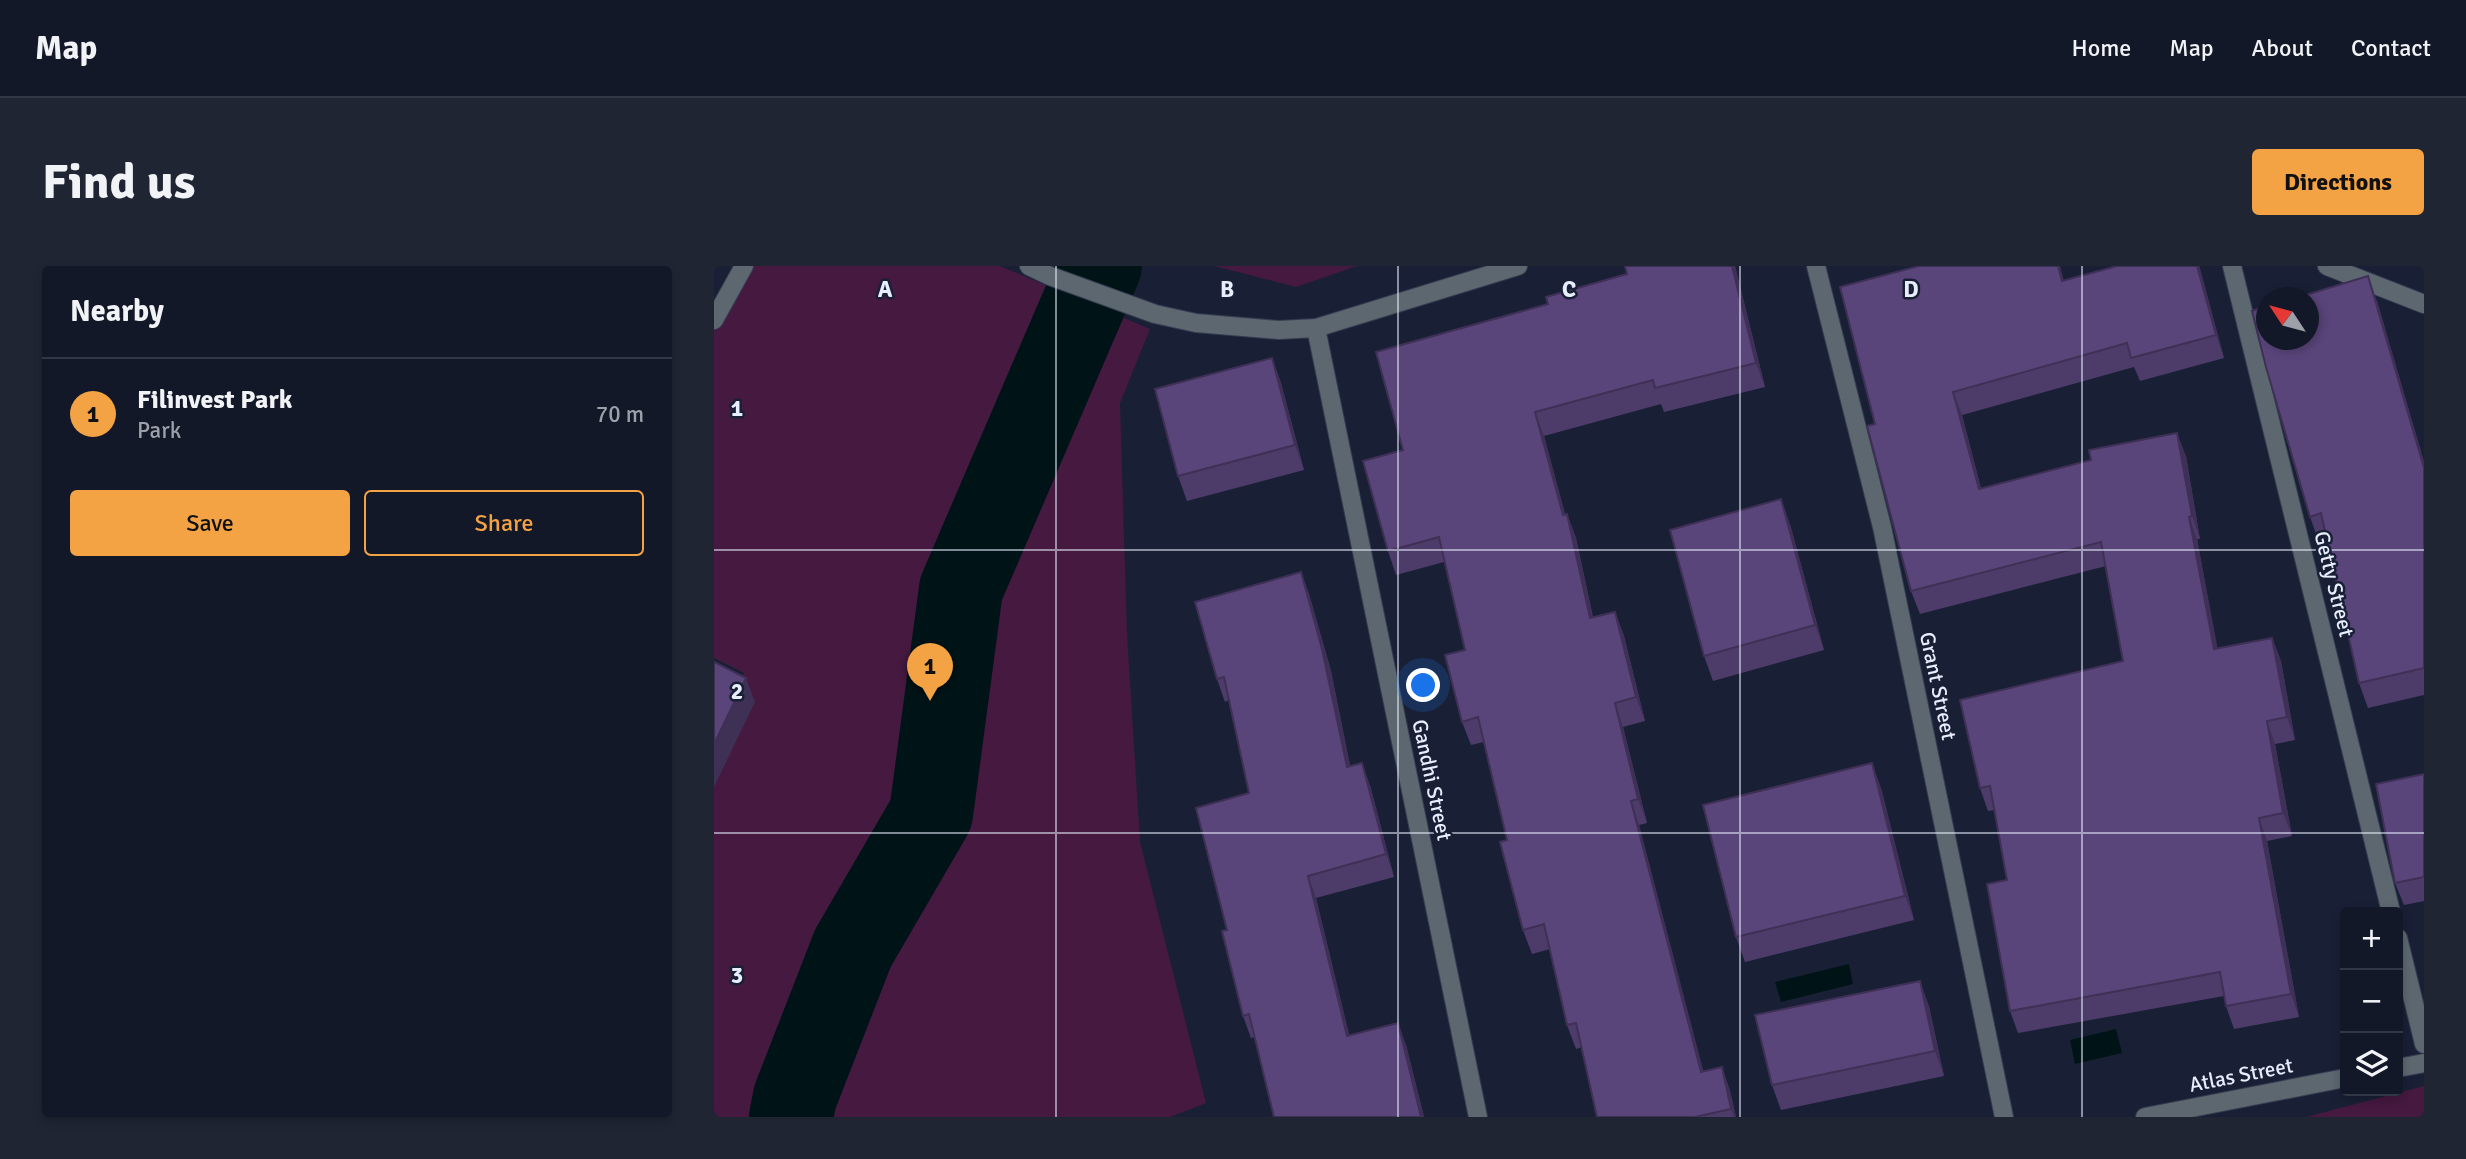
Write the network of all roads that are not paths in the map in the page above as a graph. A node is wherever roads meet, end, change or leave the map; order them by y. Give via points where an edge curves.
1 (744, 266) edge
2 (1029, 266) edge
3 (1518, 266) edge
4 (1816, 266) edge
5 (2232, 266) edge
6 (2327, 266) edge
7 (2424, 304) edge
8 (714, 320) edge
9 (1316, 328) junction
10 (2390, 907) edge
11 (2403, 958) edge
12 (2424, 1044) edge
13 (2424, 1063) edge
14 (2403, 1067) edge
15 (2340, 1079) edge
16 (1478, 1117) edge
17 (2004, 1117) edge
18 (2145, 1117) edge

1 - 8 street
2 - 9 street via 1155,314 1196,323 1279,330
3 - 9 street
4 - 17 street, Grant Street via 1882,527
5 - 10 street, Getty Street
6 - 7 street
9 - 16 street, Gandhi Street
11 - 12 street
13 - 14 street
15 - 18 street, Atlas Street

